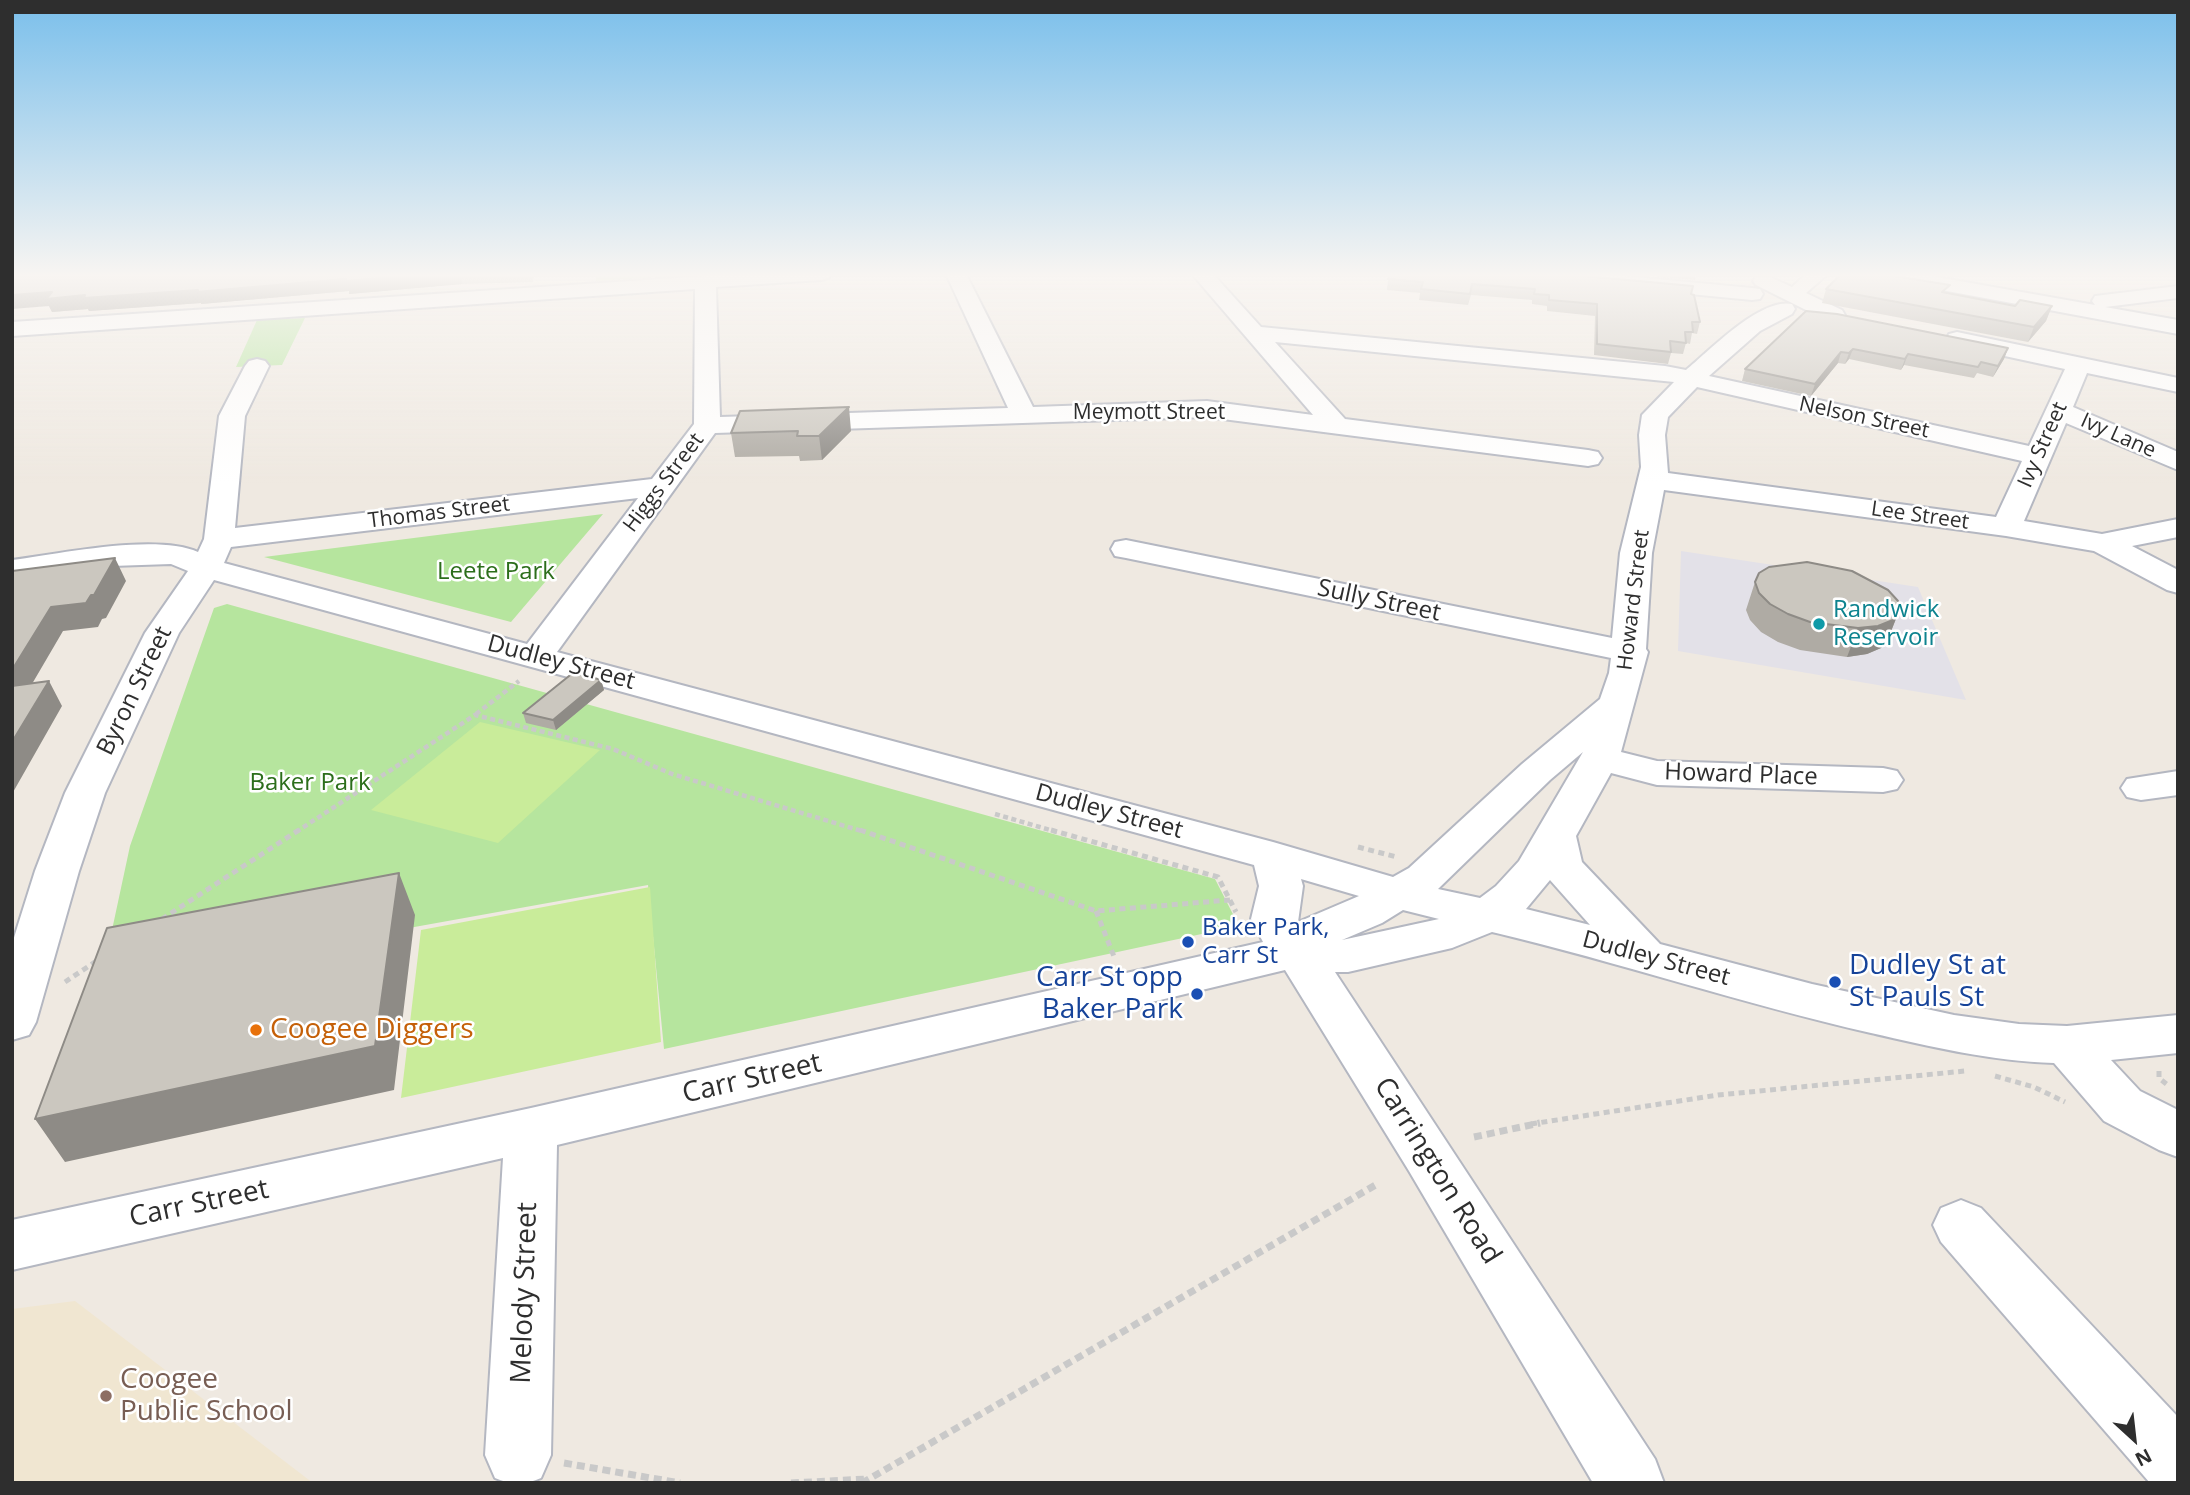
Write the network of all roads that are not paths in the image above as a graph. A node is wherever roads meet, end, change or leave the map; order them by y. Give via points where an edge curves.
1 (706, 344) edge
2 (990, 344) edge
3 (1265, 344) edge
4 (1370, 344) edge
5 (1711, 344) edge
6 (1978, 344) edge
7 (2079, 364) junction
8 (257, 366) dead end
9 (1691, 379) junction
10 (2178, 384) edge
11 (2058, 410) junction
12 (1024, 415) junction
13 (707, 425) junction
14 (1336, 425) junction
15 (2038, 456) junction
16 (1588, 458) dead end
17 (2178, 463) edge
18 (1653, 480) junction
19 (659, 487) junction
20 (2006, 527) junction
21 (2178, 528) edge
22 (2102, 543) junction
23 (1126, 550) dead end
24 (213, 553) junction
25 (12, 570) edge
26 (2178, 583) edge
27 (1630, 652) junction
28 (528, 668) junction
29 (1615, 706) junction
30 (1600, 759) junction
31 (1883, 780) dead end
32 (1555, 835) junction
33 (1273, 856) junction
34 (1399, 894) junction
35 (1489, 915) junction
36 (1297, 951) junction
37 (1644, 956) junction
38 (13, 1018) edge
39 (2178, 1034) edge
40 (2067, 1045) junction
41 (531, 1130) junction
42 (2178, 1135) edge
43 (1961, 1225) dead end
44 (12, 1245) edge
45 (518, 1455) road end
46 (2178, 1465) edge
47 (1631, 1483) edge

1 - 13 street, Higgs Street
2 - 12 street
3 - 14 street
4 - 9 street, Nelson Street via 1615,367
5 - 9 street, Howard Street
6 - 7 street
7 - 10 street
7 - 11 street, Ivy Street
8 - 24 street, Byron Street via 232,415
9 - 15 street, Nelson Street
9 - 18 street, Howard Street via 1655,415
11 - 15 street, Ivy Street
11 - 17 street, Ivy Lane
12 - 13 street, Meymott Street
12 - 14 street, Meymott Street via 1207,409
13 - 19 street, Higgs Street
14 - 16 street, Meymott Street
15 - 20 street, Ivy Street
18 - 20 street, Lee Street
18 - 27 street, Howard Street via 1636,553
19 - 24 street, Thomas Street
19 - 28 street, Higgs Street
20 - 22 street, Lee Street
21 - 22 street
22 - 26 street, Lee Street
23 - 27 street, Sully Street
24 - 25 street, Dudley Street via 112,557
24 - 28 street, Dudley Street
24 - 38 street, Byron Street via 162,633 85,793
27 - 29 street, Howard Street
28 - 33 street, Dudley Street
29 - 30 street, Howard Street
29 - 34 street, Howard Street via 1536,772 1444,862
30 - 31 street, Howard Place via 1652,773
30 - 32 street, Howard Street
32 - 35 street, Howard Street via 1526,881
32 - 37 street via 1564,869
33 - 34 street, Dudley Street
33 - 36 street, Carrington Road via 1281,886 1273,919
34 - 35 street, Dudley Street
34 - 36 street, Howard Street via 1310,935
35 - 36 street, Carr Street via 1452,932 1348,956
35 - 37 street, Dudley Street
36 - 41 street, Carr Street
36 - 47 street, Carrington Road
37 - 40 street, Dudley Street via 1929,1028 1992,1040
39 - 40 street, Dudley Street
40 - 42 street via 2122,1106
41 - 44 street, Carr Street
41 - 45 street, Melody Street
43 - 46 street

